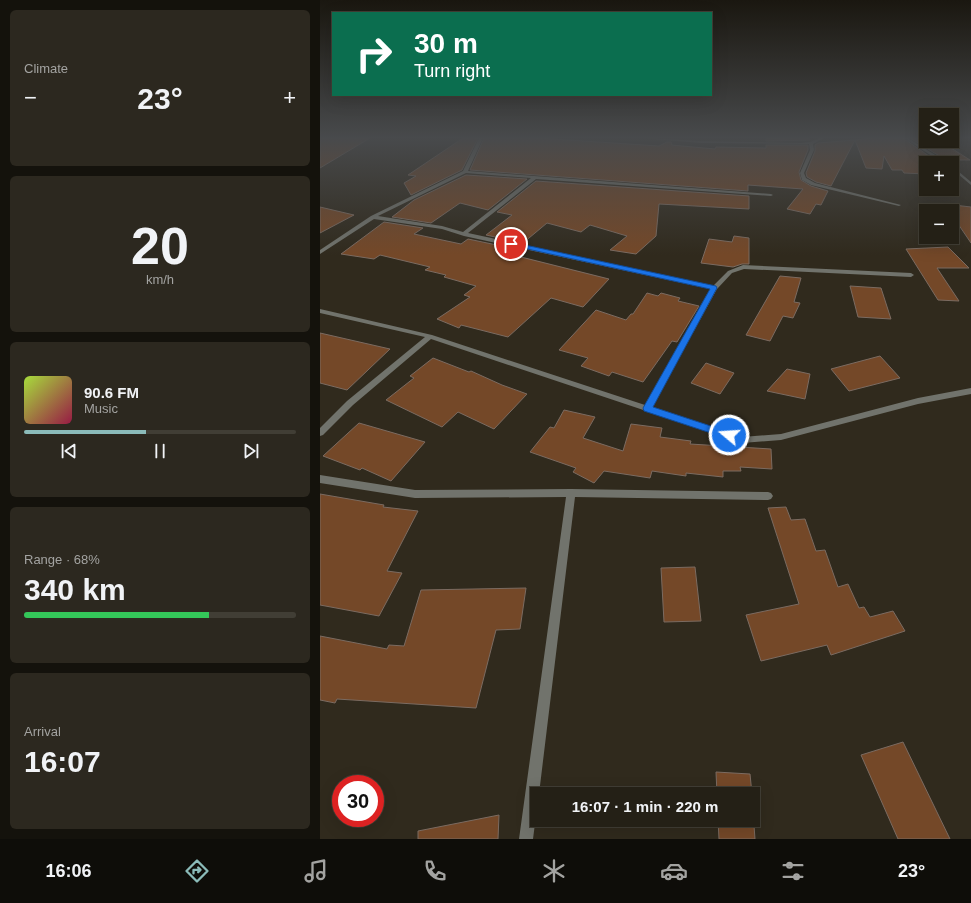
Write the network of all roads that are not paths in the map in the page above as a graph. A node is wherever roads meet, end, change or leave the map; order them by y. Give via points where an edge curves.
1 (454, 177) edge
2 (534, 177) edge
3 (536, 177) edge
4 (803, 177) edge
5 (963, 177) edge
6 (971, 184) edge
7 (771, 195) dead end
8 (899, 205) dead end
9 (373, 217) junction
10 (464, 234) junction
11 (320, 252) edge
12 (912, 276) dead end
13 (714, 288) junction
14 (320, 311) edge
15 (430, 336) junction
16 (971, 391) edge
17 (647, 408) junction
18 (320, 433) edge
19 (320, 479) edge
20 (571, 493) junction
21 (768, 496) dead end
22 (526, 839) edge

1 - 9 street
2 - 10 street
3 - 7 street
4 - 8 street via 813,184
5 - 6 street
9 - 10 street
9 - 11 street
10 - 13 street
12 - 13 street via 743,267 730,272
13 - 17 street
14 - 15 street
15 - 17 street
15 - 18 street via 350,403
16 - 17 street via 918,401 781,438 742,440
19 - 20 street via 415,494
20 - 21 street
20 - 22 street

